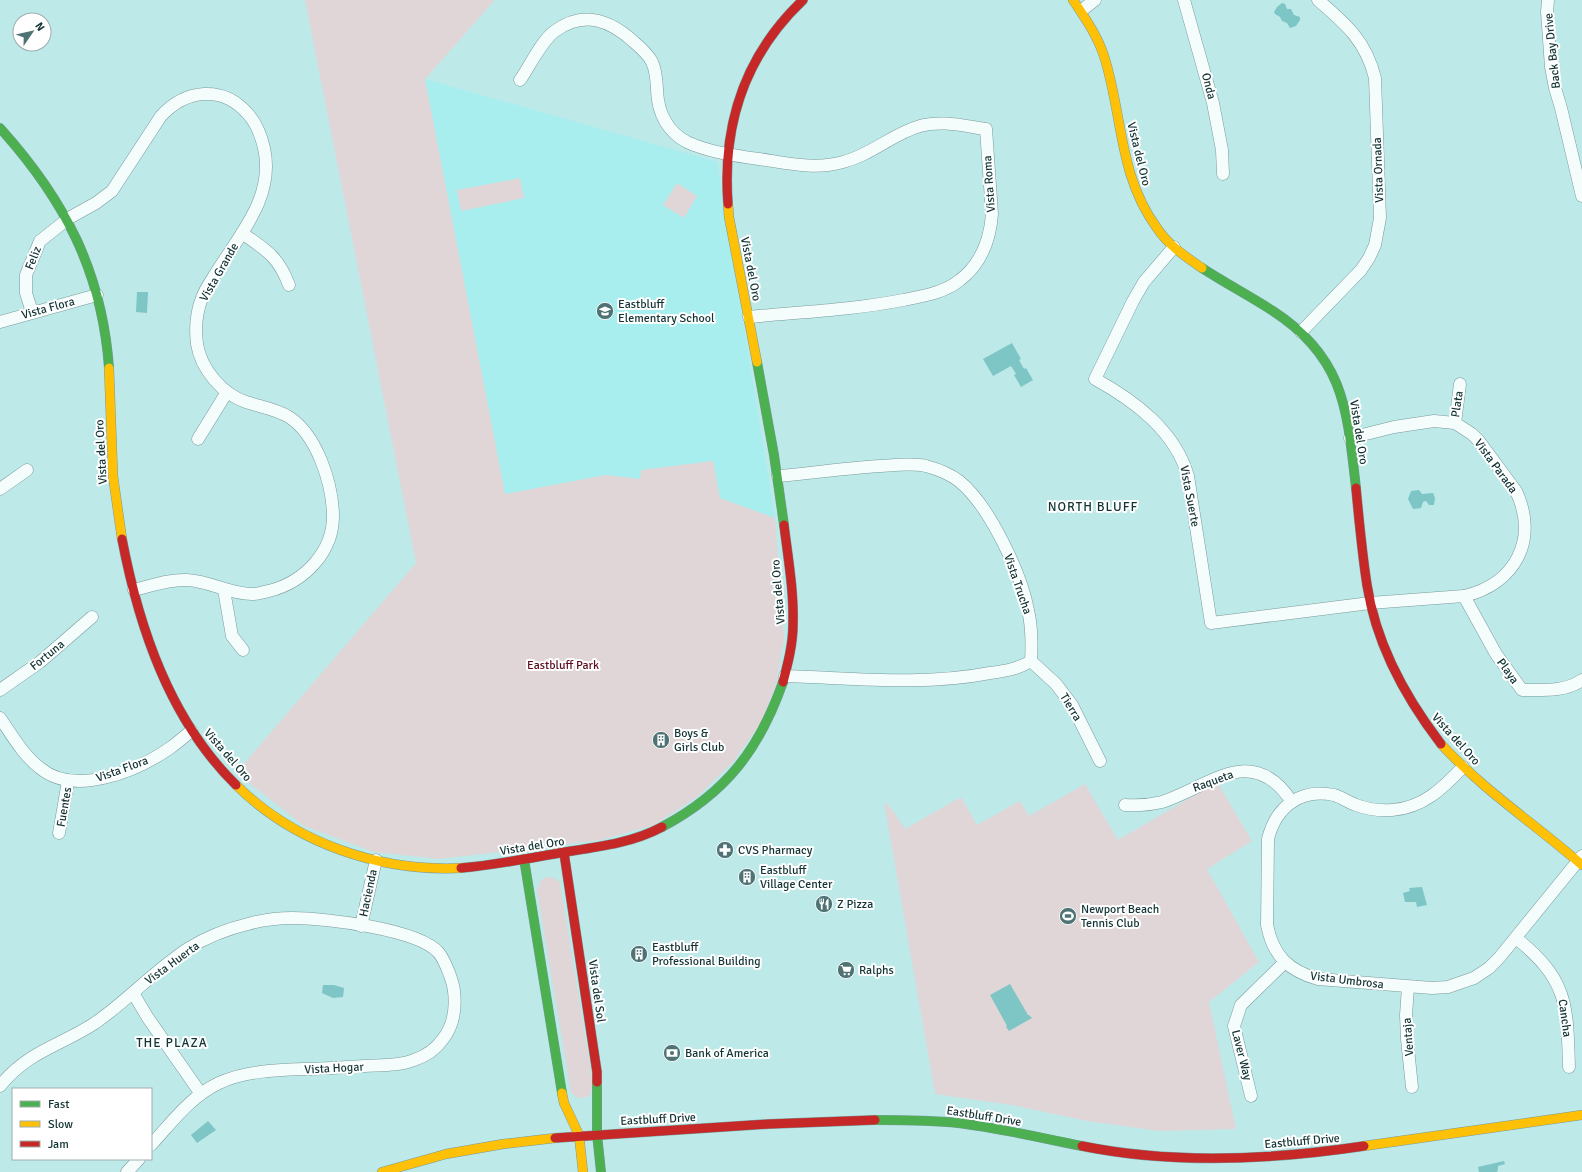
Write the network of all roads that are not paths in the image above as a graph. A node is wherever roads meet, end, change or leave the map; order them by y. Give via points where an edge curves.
1 (803, 0) edge
2 (1073, 0) edge
3 (1096, 0) edge
4 (1184, 0) edge
5 (1318, 0) edge
6 (1548, 0) edge
7 (1082, 10) junction
8 (520, 80) dead end
9 (0, 128) edge
10 (728, 154) junction
11 (1223, 174) dead end
12 (1582, 196) edge
13 (69, 218) junction
14 (242, 233) junction
15 (1174, 247) junction
16 (289, 285) dead end
17 (97, 295) junction
18 (32, 312) junction
19 (749, 317) junction
20 (0, 322) edge
21 (1301, 332) junction
22 (1460, 384) dead end
23 (227, 392) junction
24 (1455, 423) junction
25 (1350, 438) junction
26 (198, 439) dead end
27 (27, 470) dead end
28 (778, 476) junction
29 (0, 489) edge
30 (134, 590) junction
31 (224, 590) junction
32 (1464, 596) junction
33 (1370, 603) junction
34 (92, 618) dead end
35 (243, 650) dead end
36 (1031, 661) junction
37 (785, 676) junction
38 (1582, 680) edge
39 (0, 690) edge
40 (0, 718) edge
41 (191, 731) junction
42 (1100, 761) dead end
43 (1463, 767) junction
44 (68, 781) junction
45 (1292, 802) junction
46 (1125, 806) dead end
47 (59, 833) dead end
48 (564, 853) junction
49 (524, 859) junction
50 (376, 860) junction
51 (1581, 861) edge
52 (361, 926) junction
53 (1516, 938) junction
54 (439, 953) joint
55 (1285, 962) junction
56 (1408, 987) junction
57 (133, 993) junction
58 (1569, 1067) dead end
59 (0, 1086) edge
60 (1412, 1087) dead end
61 (201, 1094) junction
62 (1252, 1096) dead end
63 (1582, 1115) edge
64 (597, 1134) junction
65 (579, 1135) junction
66 (152, 1144) edge
67 (138, 1160) edge
68 (127, 1172) edge
69 (382, 1172) edge
70 (583, 1172) edge
71 (600, 1172) edge

1 - 10 street, Vista del Oro via 782,20 756,59 735,112
2 - 7 street, Vista del Oro
3 - 7 street
4 - 11 street, Onda via 1213,102 1222,150
5 - 21 street, Vista Ornada via 1356,37 1371,62 1375,78 1380,218 1375,245 1361,270
6 - 12 street, Back Bay Drive via 1551,67
7 - 15 street, Vista del Oro via 1101,44 1108,67 1127,167 1135,191 1147,214
8 - 10 street via 547,40 566,24 577,21 600,21 610,24 622,31 651,60 656,73 660,110 672,132 693,145
9 - 13 street, Vista del Oro via 40,173
10 - 19 street, Vista del Oro via 729,217
10 - 19 street, Vista Roma via 805,166 824,166 860,156 920,126 937,123 986,129 991,227 982,255 973,269 960,280 938,292 879,305
13 - 14 street, Vista Grande via 112,191 169,107 195,94 210,94 233,100 242,107 257,127 263,144 266,167 262,194
13 - 17 street, Vista del Oro
13 - 18 street, Feliz via 36,247 26,275 26,293
14 - 16 street via 269,252 284,271
14 - 23 street, Vista Grande via 205,292 196,320 201,358 210,374
15 - 21 street, Vista del Oro via 1198,266 1276,312
15 - 33 street, Vista Suerte via 1144,282 1095,379 1122,394 1151,418 1185,463 1211,623
17 - 18 street, Vista Flora
17 - 30 street, Vista del Oro via 108,358 116,502
18 - 20 street, Vista Flora
19 - 28 street, Vista del Oro
21 - 25 street, Vista del Oro via 1323,358 1336,381 1342,397
22 - 24 street, Plata
23 - 26 street
23 - 31 street, Vista Grande via 245,402 275,410 289,417 307,435 318,454 328,485 333,521 330,538 323,553 306,572 294,580 277,589 254,594
24 - 25 street, Vista Parada via 1434,421 1394,427
24 - 32 street, Vista Parada via 1479,441 1516,492 1524,516 1525,531 1519,556 1511,569 1492,586 1479,593
25 - 33 street, Vista del Oro
27 - 29 street
28 - 36 street, Vista Trucha via 909,464 940,470 959,481 983,509 1019,579 1031,626
28 - 37 street, Vista del Oro via 793,605 792,642
30 - 31 street, Vista Grande via 168,581 185,580 198,581
30 - 41 street, Vista del Oro via 159,665
31 - 35 street via 232,636
32 - 33 street, Vista Parada
32 - 38 street, Playa via 1486,637 1522,690 1556,690
33 - 43 street, Vista del Oro via 1379,636 1399,682 1426,725
34 - 39 street, Fortuna via 40,662
36 - 37 street via 1020,667 956,678 881,680
36 - 42 street, Tierra via 1056,684 1072,705
37 - 48 street, Vista del Oro via 782,690 762,735 749,755 717,791 672,822 633,839
40 - 44 street, Vista Flora via 30,759 52,776
41 - 44 street, Vista Flora via 170,748 135,767 94,780
41 - 50 street, Vista del Oro via 228,778 278,819 318,841
43 - 45 street, Vista Umbrosa via 1435,795 1405,808 1374,810 1322,793 1309,794
43 - 51 street, Vista del Oro
44 - 47 street, Fuentes
45 - 46 street, Raqueta via 1276,783 1254,772 1242,771 1220,775 1163,801 1142,806
45 - 55 street, Vista Umbrosa via 1275,819 1268,839 1267,925 1270,938
48 - 49 street, Vista del Oro
48 - 64 street, Vista del Sol via 597,1072
49 - 50 street, Vista del Oro via 474,867 441,868 398,865
49 - 65 street via 564,1103
50 - 52 street, Hacienda
51 - 53 street, Vista Umbrosa
52 - 54 street, Vista Huerta via 399,932 417,938
52 - 57 street, Vista Huerta via 292,918 249,923 190,948
53 - 56 street, Vista Umbrosa via 1489,968 1474,978 1448,987
53 - 58 street, Cancha via 1544,964 1561,992 1568,1024
54 - 61 street, Vista Hogar via 453,986 455,1012 445,1037 426,1055 401,1064 257,1073 218,1084
55 - 56 street, Vista Umbrosa via 1295,970 1318,979
55 - 62 street, Laver Way via 1241,1005 1234,1026
56 - 60 street, Ventaja via 1406,1015
57 - 59 street, Vista Huerta via 109,1013 24,1062 9,1074
57 - 61 street
61 - 66 street, Vista Hogar
63 - 64 street, Eastbluff Drive via 1310,1154 1231,1159 1161,1157 1113,1152 991,1128 913,1120 769,1124
64 - 65 street, Eastbluff Drive
64 - 71 street, Vista del Sol
65 - 69 street, Eastbluff Drive via 453,1153
65 - 70 street
67 - 68 street

